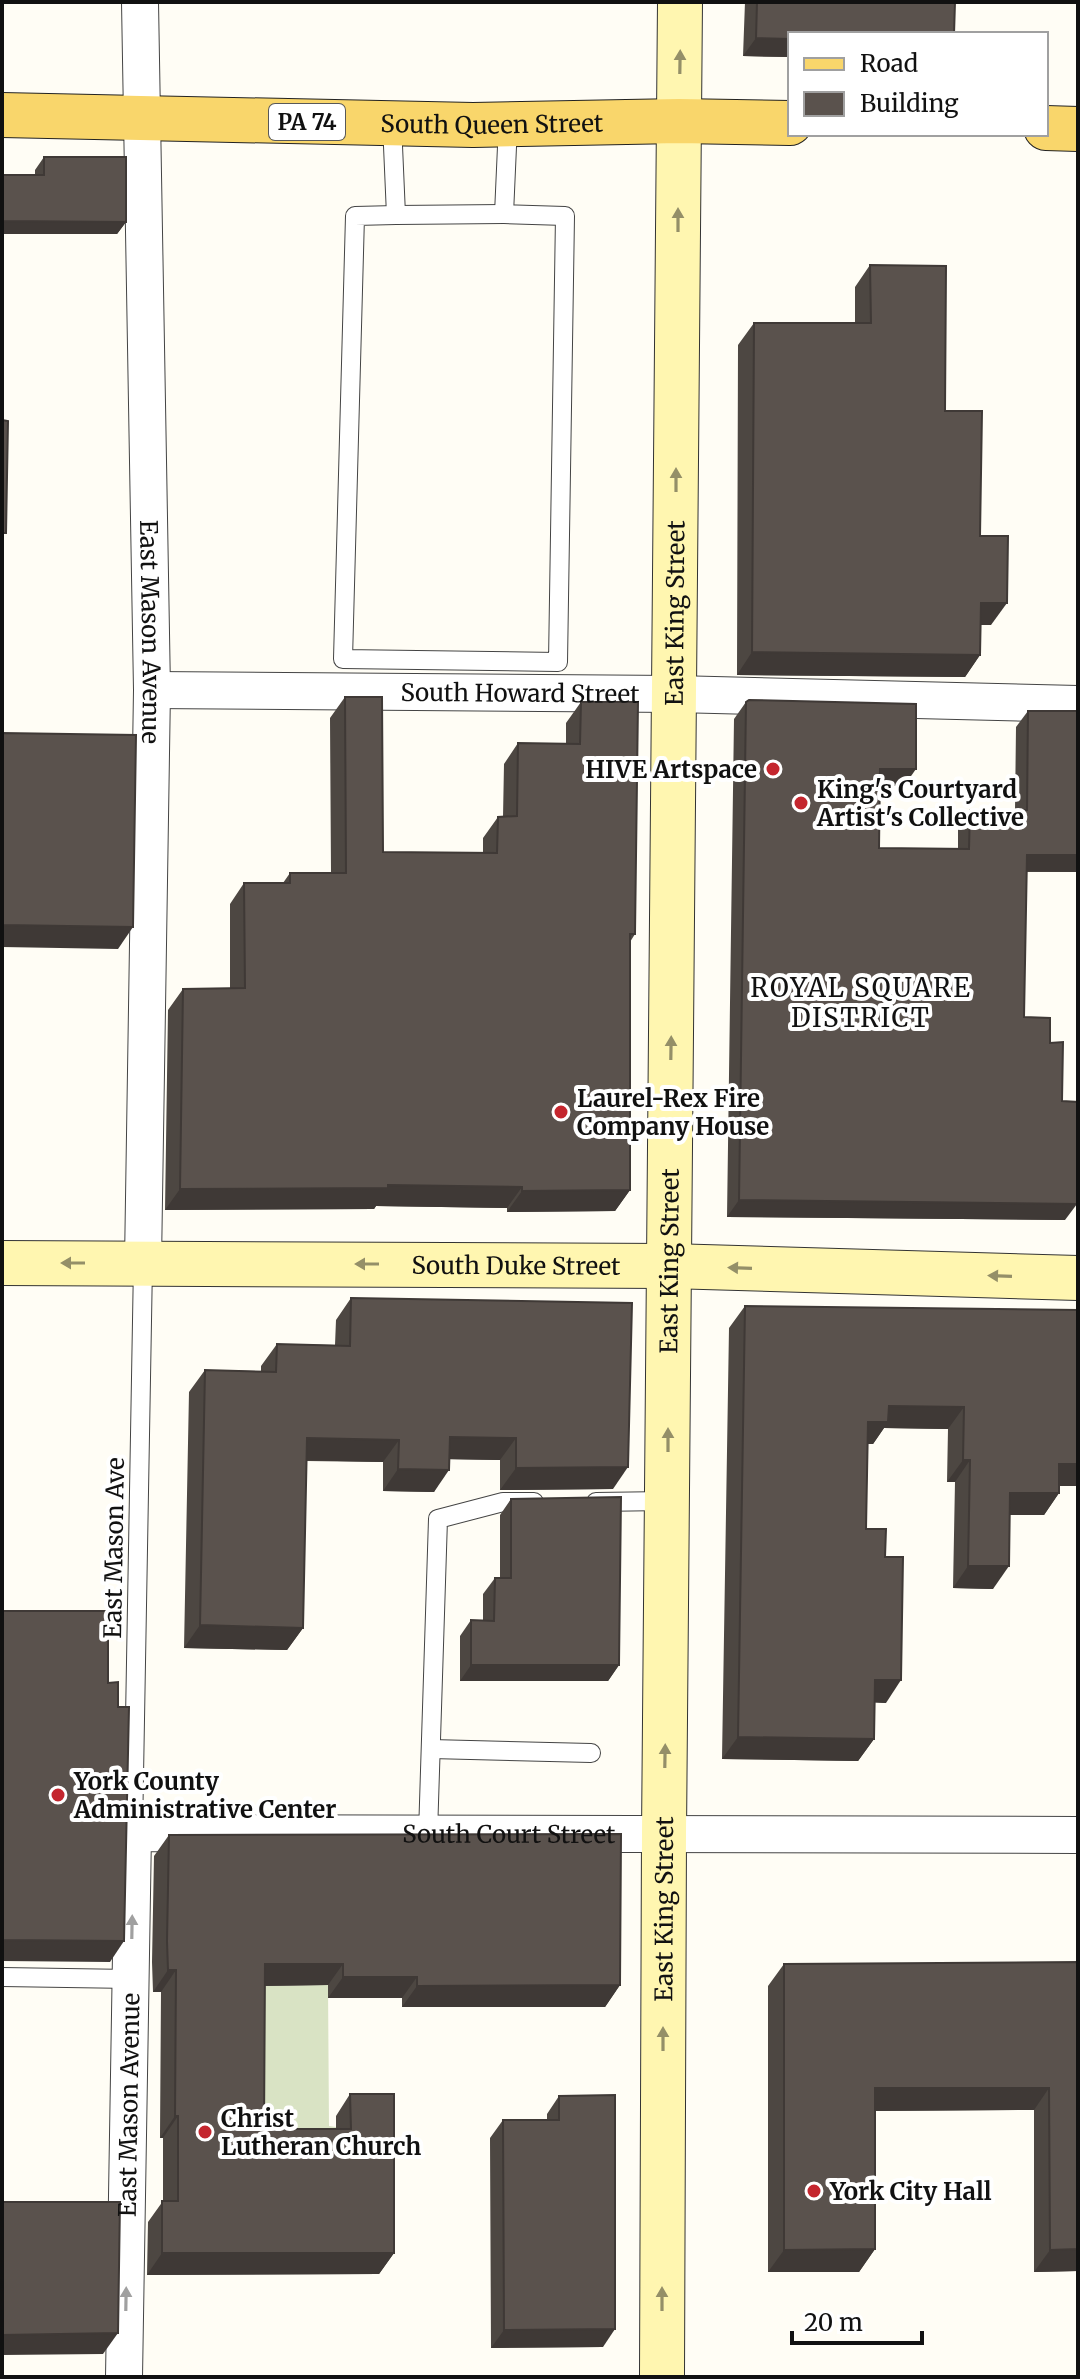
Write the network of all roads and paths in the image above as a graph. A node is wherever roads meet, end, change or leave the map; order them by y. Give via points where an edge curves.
1 (140, 2) edge
2 (680, 2) edge
3 (2, 115) edge
4 (140, 118) junction
5 (679, 121) junction
6 (392, 123) junction
7 (788, 123) edge
8 (508, 124) junction
9 (1048, 128) edge
10 (1078, 129) edge
11 (504, 214) junction
12 (396, 215) junction
13 (152, 690) junction
14 (675, 694) junction
15 (1078, 704) edge
16 (143, 1262) junction
17 (2, 1263) edge
18 (669, 1266) junction
19 (1078, 1278) edge
20 (668, 1501) junction
21 (548, 1502) edge
22 (578, 1502) edge
23 (431, 1749) junction
24 (591, 1753) dead end
25 (133, 1833) junction
26 (428, 1834) junction
27 (664, 1834) junction
28 (1078, 1835) edge
29 (2, 1977) edge
30 (131, 1979) junction
31 (124, 2377) edge
32 (662, 2377) edge

1 - 4 street, East Mason Avenue
5 -> 2 street, East King Street
3 - 4 main road, South Queen Street / PA 74
4 - 6 main road, South Queen Street / PA 74
4 - 13 street, East Mason Avenue
5 - 7 main road, South Queen Street / PA 74
5 - 8 main road, South Queen Street / PA 74
14 -> 5 street, East King Street
6 - 8 main road, South Queen Street / PA 74
6 - 12 lane
8 - 11 lane
9 - 10 main road
11 - 12 lane
11 - 12 lane via 565,216 558,662 343,659 355,216
13 - 14 street, South Howard Street
13 - 16 street, East Mason Avenue
14 - 15 street, South Howard Street
18 -> 14 street, East King Street
16 -> 17 street, South Duke Street
18 -> 16 street, South Duke Street
16 - 25 lane, East Mason Ave
19 -> 18 street, South Duke Street
20 -> 18 street, East King Street
20 - 22 lane
27 -> 20 street, East King Street
21 - 23 lane via 503,1502 438,1519
23 - 24 lane
23 - 26 lane
25 - 26 street, South Court Street
30 -> 25 street, East Mason Avenue
26 - 27 street, South Court Street
27 - 28 street, South Court Street
32 -> 27 street, East King Street
29 - 30 lane
31 -> 30 street, East Mason Avenue

